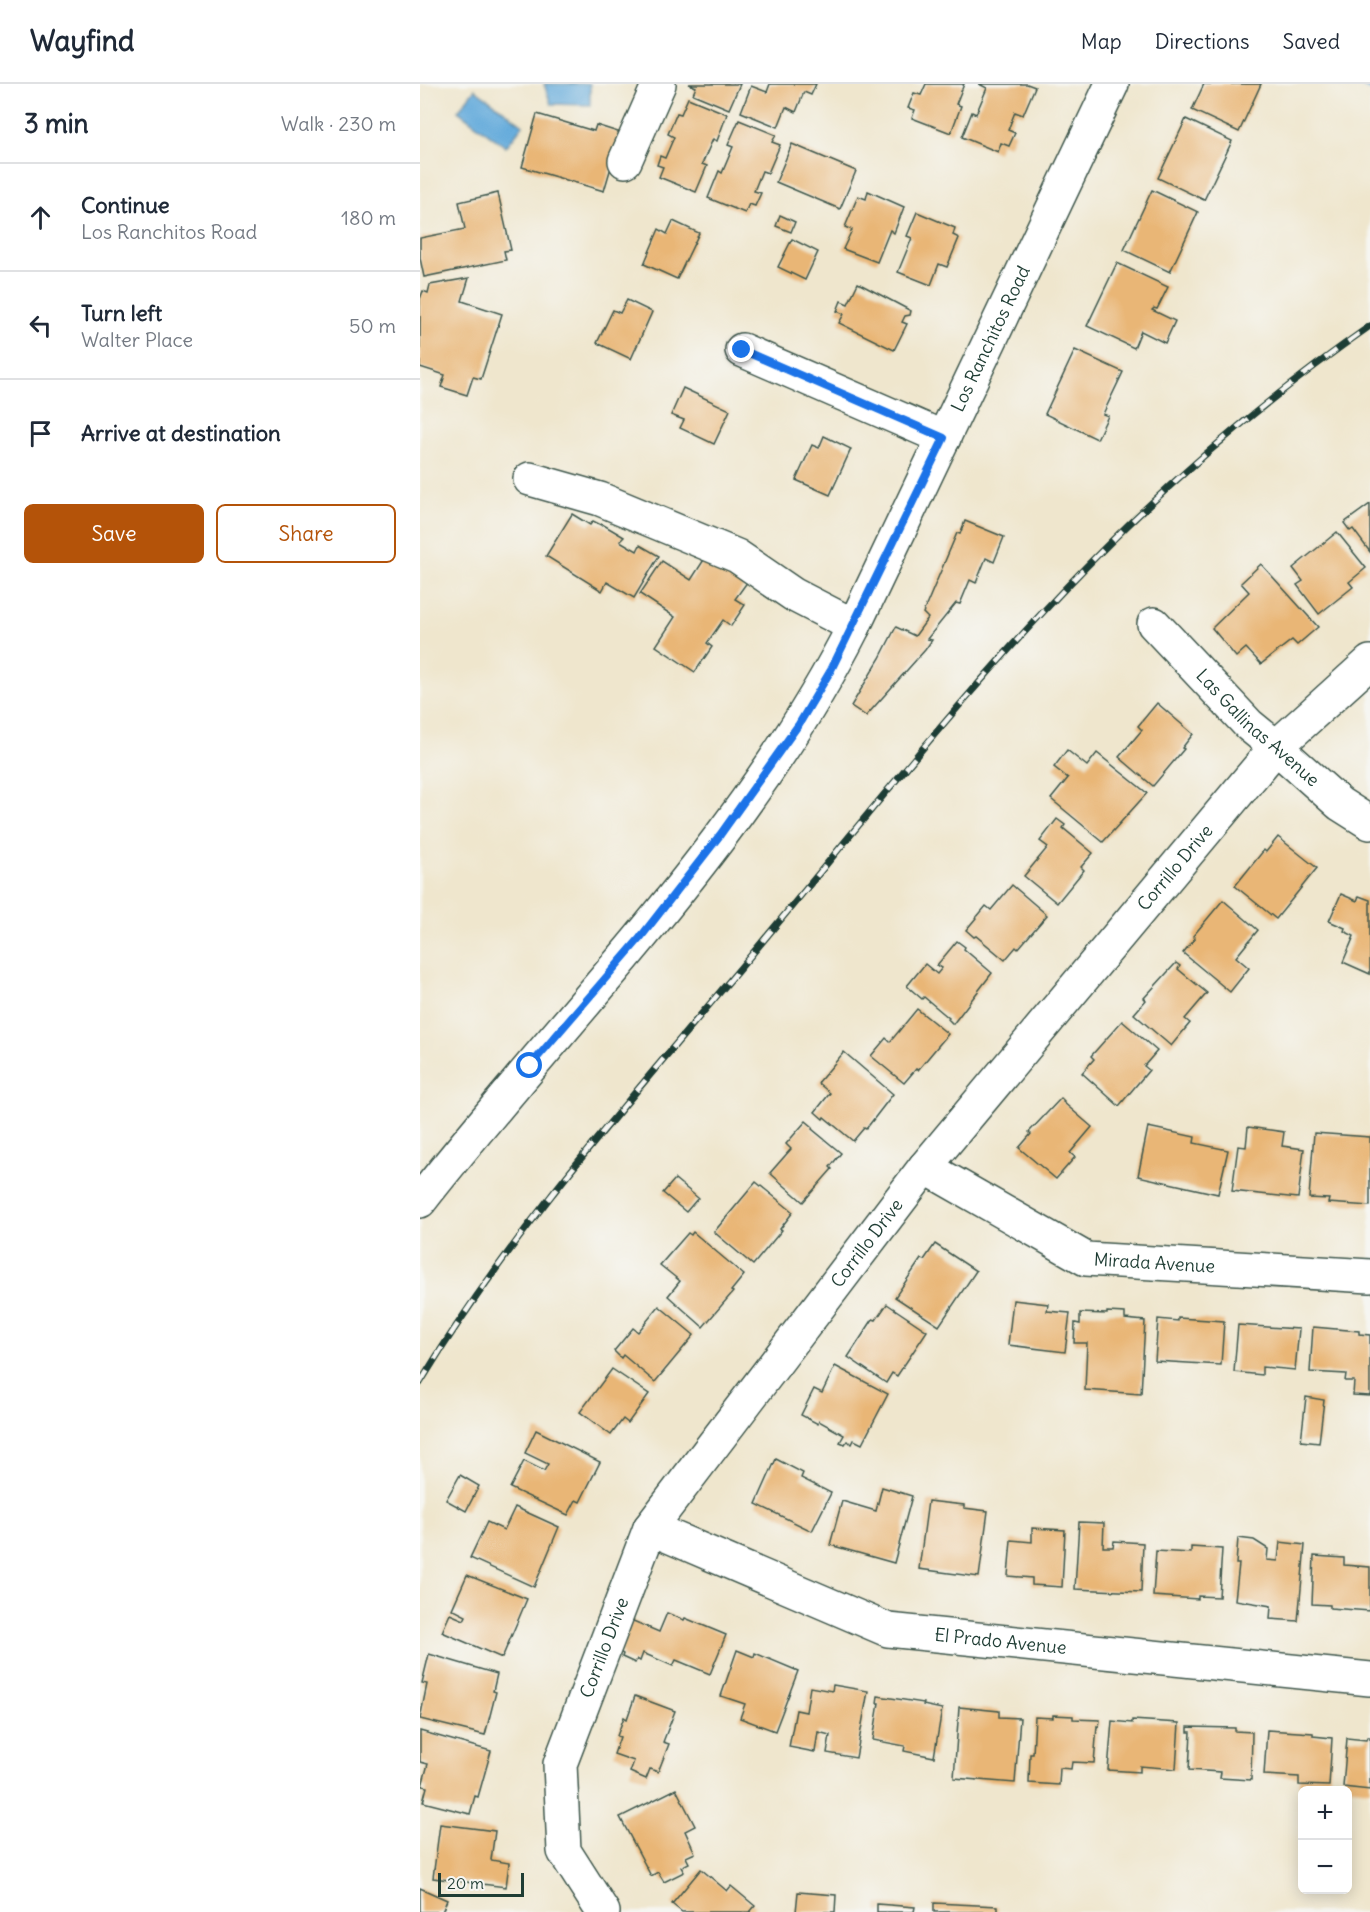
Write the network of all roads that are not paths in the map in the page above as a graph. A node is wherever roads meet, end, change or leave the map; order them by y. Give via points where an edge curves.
1 (658, 84) edge
2 (1112, 84) edge
3 (626, 162) dead end
4 (742, 350) dead end
5 (944, 438) junction
6 (530, 479) dead end
7 (1154, 624) dead end
8 (854, 626) junction
9 (1370, 662) edge
10 (1276, 747) junction
11 (1370, 823) edge
12 (925, 1167) junction
13 (420, 1201) edge
14 (1370, 1276) edge
15 (650, 1528) junction
16 (1370, 1679) edge
17 (603, 1912) edge

1 - 3 street
2 - 5 street, Los Ranchitos Road
4 - 5 street
5 - 8 street, Los Ranchitos Road
6 - 8 street via 600,499 737,556 794,595
7 - 10 street, Las Gallinas Avenue via 1249,725
8 - 13 street, Los Ranchitos Road via 799,724 720,835 640,938
9 - 10 street, Corrillo Drive
10 - 11 street, Las Gallinas Avenue via 1340,804
10 - 12 street, Corrillo Drive
12 - 14 street, Mirada Avenue via 1086,1259
12 - 15 street, Corrillo Drive
15 - 16 street, El Prado Avenue via 888,1630
15 - 17 street, Corrillo Drive via 560,1764 564,1851

